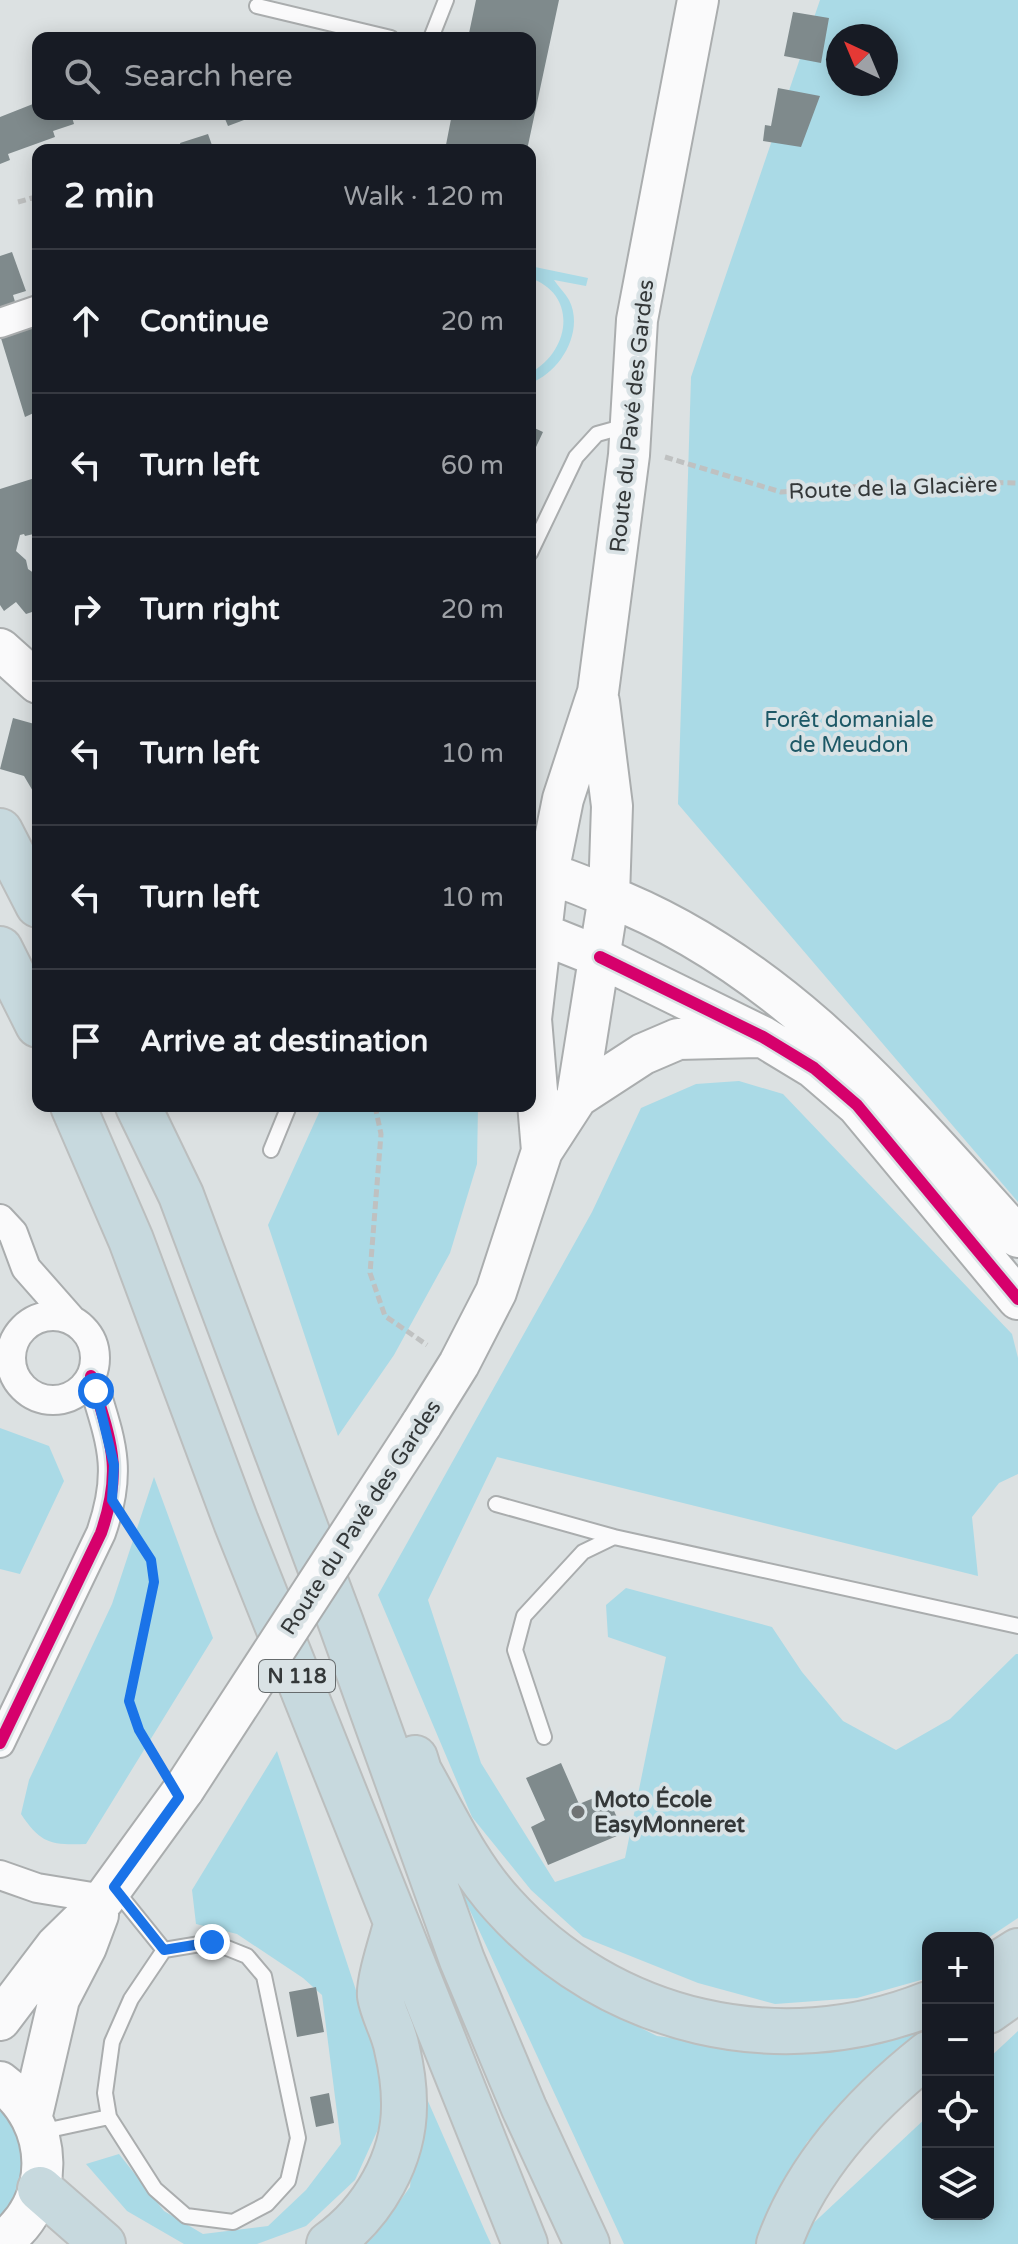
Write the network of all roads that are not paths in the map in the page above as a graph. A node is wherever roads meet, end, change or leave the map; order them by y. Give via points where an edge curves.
1 (446, 0) edge
2 (698, 0) edge
3 (257, 6) dead end
4 (366, 32) edge
5 (433, 32) edge
6 (32, 312) edge
7 (0, 323) edge
8 (630, 440) junction
9 (536, 540) edge
10 (0, 649) edge
11 (32, 678) edge
12 (598, 692) junction
13 (0, 831) edge
14 (539, 871) edge
15 (32, 893) edge
16 (609, 896) junction
17 (536, 930) edge
18 (0, 949) edge
19 (600, 957) junction
20 (32, 1013) edge
21 (763, 1037) junction
22 (536, 1085) edge
23 (577, 1097) junction
24 (76, 1112) edge
25 (141, 1112) edge
26 (287, 1112) edge
27 (271, 1150) dead end
28 (542, 1151) junction
29 (0, 1219) edge
30 (1018, 1237) edge
31 (26, 1268) junction
32 (1018, 1299) edge
33 (71, 1319) junction
34 (12, 1340) edge
35 (91, 1376) junction
36 (12, 1385) edge
37 (60, 1399) junction
38 (108, 1433) junction
39 (496, 1504) dead end
40 (614, 1537) junction
41 (341, 1623) junction
42 (1018, 1626) edge
43 (3, 1731) edge
44 (544, 1737) dead end
45 (0, 1875) edge
46 (109, 1893) junction
47 (396, 1925) junction
48 (164, 1950) junction
49 (1018, 1951) edge
50 (994, 1966) edge
51 (1018, 1990) edge
52 (922, 2006) edge
53 (994, 2007) edge
54 (0, 2020) edge
55 (922, 2059) edge
56 (0, 2082) edge
57 (109, 2117) junction
58 (36, 2123) junction
59 (40, 2189) junction
60 (0, 2243) edge
61 (103, 2244) edge
62 (329, 2244) edge
63 (525, 2244) edge
64 (587, 2244) edge
65 (779, 2244) edge

1 - 5 lane
2 - 8 main road, Route du Pavé des Gardes via 637,320
3 - 4 lane
6 - 7 street
8 - 9 lane via 597,434 576,457
8 - 12 main road, Route du Pavé des Gardes
10 - 11 main road
12 - 14 main road, Route du Pavé des Gardes
12 - 16 main road, Route du Pavé des Gardes via 612,806
13 - 15 highway
14 - 16 main road
14 - 17 main road, Route du Pavé des Gardes
16 - 19 main road, Route du Pavé des Gardes
16 - 30 main road via 734,961 804,1015 895,1101
17 - 19 main road
18 - 20 highway
19 - 21 main road
19 - 23 main road, Route du Pavé des Gardes
21 - 23 main road via 678,1039 643,1054
21 - 32 main road via 814,1068 857,1105
22 - 28 main road, Route du Pavé des Gardes
23 - 28 main road, Route du Pavé des Gardes
24 - 47 highway, N 118 via 131,1240
25 - 41 highway, N 118 via 181,1195
26 - 27 lane
28 - 46 main road, Route du Pavé des Gardes, bridge via 496,1292 459,1364 181,1793
29 - 31 street via 13,1233
31 - 33 street
31 - 34 street
33 - 34 street via 44,1316
33 - 35 street via 90,1337 95,1363
34 - 36 street
35 - 37 street via 83,1387
35 - 38 street
36 - 37 street
37 - 38 street
38 - 43 street via 114,1465 112,1500 101,1533
39 - 40 lane
40 - 42 lane
40 - 44 lane via 583,1552 524,1616 515,1650
41 - 52 highway via 382,1666 419,1771 475,1871 504,1906 567,1962 653,2007 762,2032 849,2027
41 - 64 highway, N 118 via 462,1960
45 - 46 street via 37,1888
46 - 48 lane
46 - 54 main road, Route du Pavé des Gardes via 56,1946
46 - 58 main road, Route du Pavé des Gardes via 59,1999
47 - 62 highway via 379,1994 397,2046 404,2103 400,2141 372,2202
47 - 63 highway, N 118
48 - 57 lane via 131,1999 112,2042 105,2093
48 - 57 lane via 212,1942 247,1956 264,1976 298,2138 288,2181 267,2204 233,2222 186,2216 155,2189
49 - 50 highway
51 - 53 highway
55 - 65 highway via 850,2125 809,2183
56 - 58 main road
57 - 58 lane
58 - 59 main road, Route du Pavé des Gardes via 44,2160
59 - 60 main road via 29,2214
59 - 61 highway

